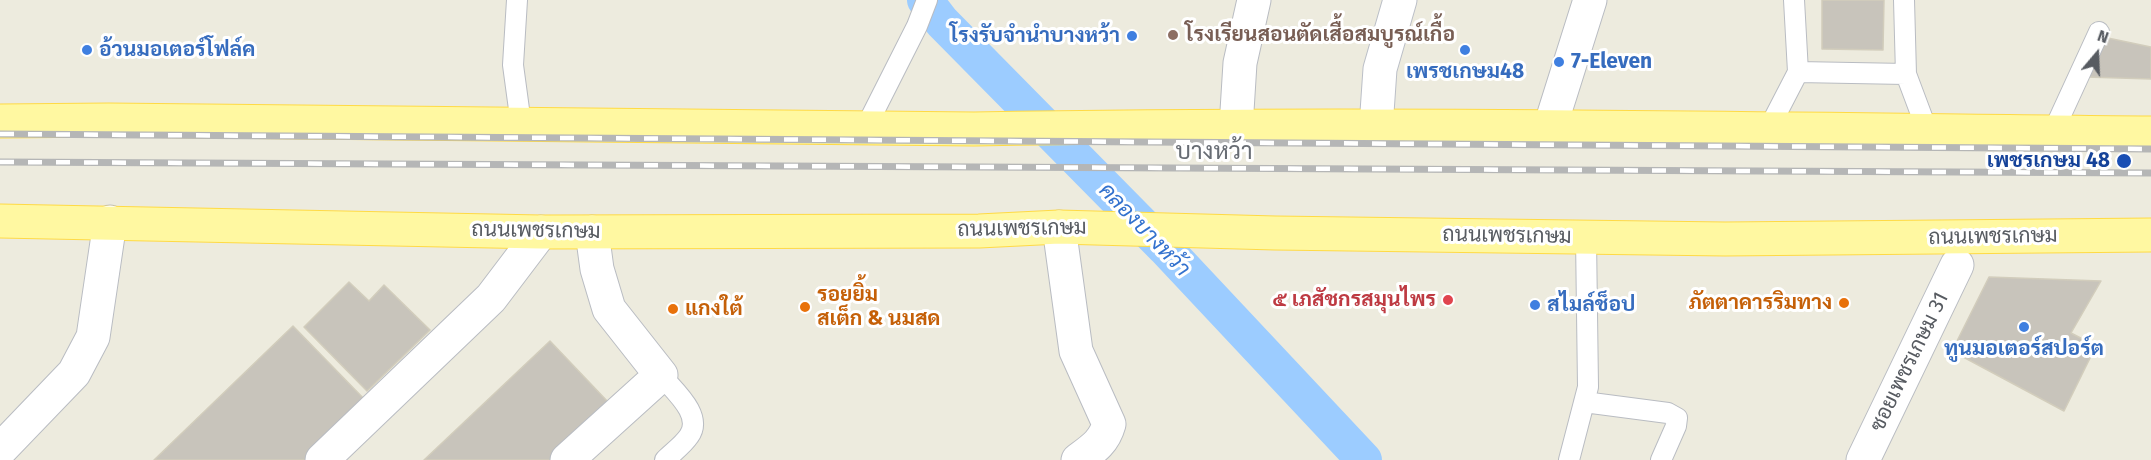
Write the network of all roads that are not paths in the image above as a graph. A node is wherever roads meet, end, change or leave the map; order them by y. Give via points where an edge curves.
1 (517, 0) edge
2 (927, 0) edge
3 (1254, 0) edge
4 (1400, 0) edge
5 (1590, 0) edge
6 (1794, 0) edge
7 (1904, 0) edge
8 (2099, 32) dead end
9 (1798, 72) junction
10 (1906, 74) junction
11 (0, 121) edge
12 (521, 124) junction
13 (866, 127) junction
14 (1236, 127) junction
15 (1376, 127) junction
16 (1550, 127) junction
17 (1769, 128) junction
18 (1927, 130) junction
19 (2053, 132) junction
20 (2151, 133) edge
21 (0, 221) edge
22 (110, 222) junction
23 (1059, 226) junction
24 (541, 232) junction
25 (592, 232) junction
26 (2151, 235) edge
27 (1586, 237) junction
28 (1957, 265) dead end
29 (661, 375) junction
30 (1584, 402) junction
31 (0, 450) edge
32 (322, 460) edge
33 (567, 460) edge
34 (665, 460) edge
35 (1078, 460) edge
36 (1569, 460) edge
37 (1661, 460) edge
38 (1863, 460) edge

1 - 12 lane via 513,65
2 - 13 lane
3 - 14 street via 1240,63
4 - 15 street via 1380,69
5 - 16 street
6 - 9 lane
7 - 10 lane
8 - 19 lane
9 - 10 lane
9 - 17 lane
10 - 18 lane
11 - 12 main road
12 - 13 main road
13 - 14 main road
14 - 15 main road
15 - 16 main road
16 - 17 main road
17 - 18 main road
18 - 19 main road
19 - 20 main road
21 - 22 main road, ถนนเพชรเกษม
22 - 24 main road, ถนนเพชรเกษม
22 - 31 street via 93,337 74,374
23 - 25 main road, ถนนเพชรเกษม via 979,231
23 - 27 main road, ถนนเพชรเกษม
23 - 35 street via 1076,351 1108,424 1098,446
24 - 25 main road, ถนนเพชรเกษม
24 - 32 street via 491,298
25 - 29 street via 597,269 609,309
26 - 27 main road, ถนนเพชรเกษม
27 - 30 lane via 1588,387
28 - 38 street, ซอยเพชรเกษม 31
29 - 33 street
29 - 34 lane via 691,412 693,424 690,435
30 - 36 lane
30 - 37 lane via 1668,413 1677,418

